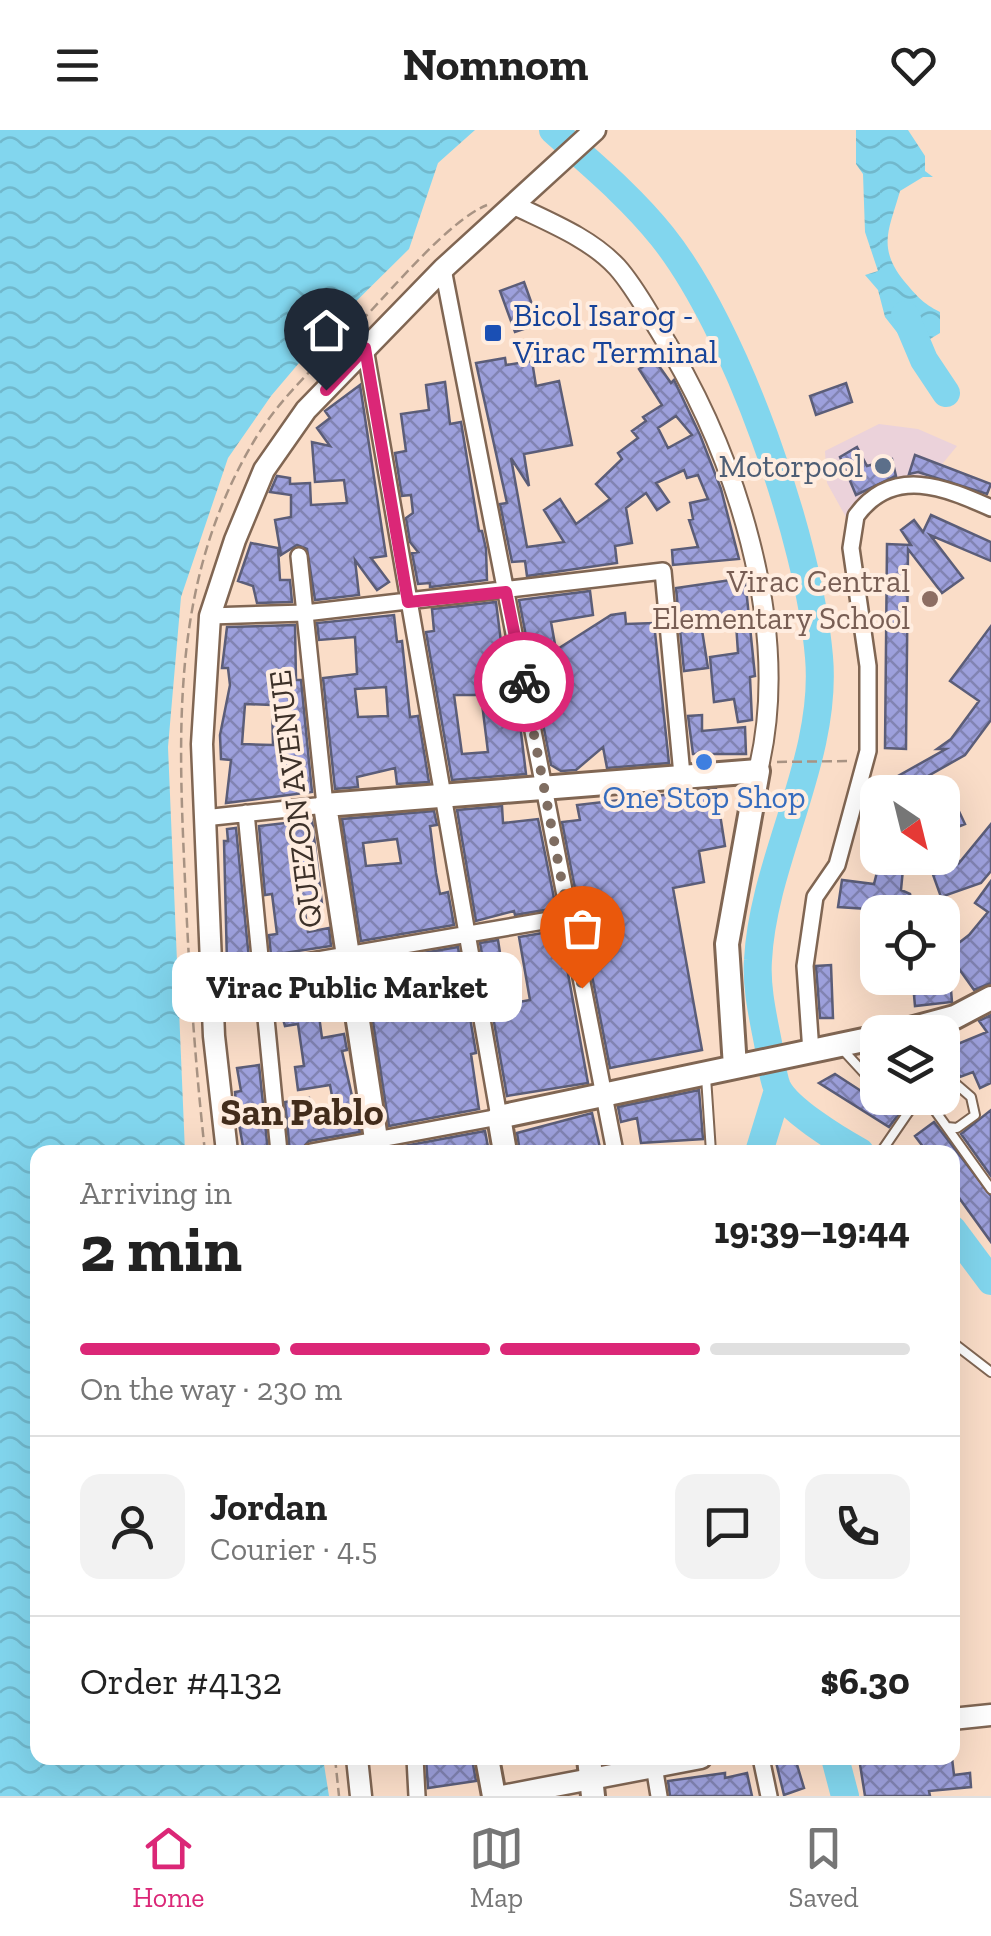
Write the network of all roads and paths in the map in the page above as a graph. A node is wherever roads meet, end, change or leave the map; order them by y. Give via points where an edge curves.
1 (594, 130) edge
2 (514, 205) junction
3 (443, 269) junction
4 (365, 348) junction
5 (991, 508) edge
6 (299, 556) dead end
7 (506, 592) junction
8 (408, 602) junction
9 (306, 613) junction
10 (210, 616) junction
11 (850, 761) dead end
12 (769, 767) junction
13 (682, 776) junction
14 (544, 788) junction
15 (440, 794) junction
16 (325, 805) junction
17 (246, 813) junction
18 (204, 818) junction
19 (567, 917) junction
20 (464, 934) junction
21 (347, 955) junction
22 (260, 970) junction
23 (212, 978) junction
24 (991, 998) edge
25 (957, 1015) edge
26 (860, 1042) edge
27 (841, 1046) junction
28 (806, 1053) junction
29 (743, 1065) junction
30 (706, 1073) junction
31 (860, 1073) edge
32 (960, 1088) edge
33 (603, 1095) junction
34 (907, 1115) edge
35 (937, 1115) edge
36 (499, 1118) junction
37 (947, 1126) junction
38 (204, 1145) edge
39 (226, 1145) edge
40 (278, 1145) edge
41 (377, 1145) edge
42 (385, 1145) edge
43 (504, 1145) edge
44 (614, 1145) edge
45 (711, 1145) edge
46 (887, 1145) edge
47 (991, 1190) edge
48 (960, 1348) edge
49 (991, 1372) edge
50 (991, 1715) edge
51 (960, 1718) edge
52 (336, 1765) edge
53 (359, 1765) edge
54 (415, 1765) edge
55 (489, 1765) edge
56 (641, 1765) edge
57 (653, 1765) edge
58 (762, 1765) edge
59 (591, 1778) edge
60 (339, 1796) edge
61 (362, 1796) edge
62 (417, 1796) edge
63 (494, 1796) edge
64 (502, 1796) edge
65 (658, 1796) edge
66 (768, 1796) edge

1 - 2 main road
2 - 3 main road
2 - 12 street via 572,234 618,268 719,439 763,618
2 - 38 path via 479,208 289,396 244,460 200,574 185,638 179,744 192,1038
3 - 4 main road
3 - 7 street
4 - 8 street
4 - 10 main road via 275,450 250,499
5 - 28 street via 920,483 886,494 856,516 851,548 868,666 868,751 837,865 814,896 805,966
6 - 9 street, QUEZON AVENUE
7 - 8 street
7 - 13 street via 663,571
7 - 14 street
8 - 9 street
8 - 15 street
9 - 10 street
9 - 16 street, QUEZON AVENUE
10 - 18 main road
11 - 12 path
12 - 13 main road
12 - 29 main road via 727,944
13 - 14 main road
14 - 15 main road
14 - 19 street
15 - 16 main road
15 - 20 street
16 - 17 street
16 - 21 main road, QUEZON AVENUE
17 - 18 street
17 - 22 street
18 - 23 main road
19 - 20 street
19 - 33 street
20 - 21 street
20 - 36 street
21 - 22 street
21 - 41 main road, QUEZON AVENUE
22 - 23 street
22 - 40 street
23 - 39 main road
24 - 25 main road
26 - 27 main road
27 - 28 main road
27 - 31 lane
28 - 29 main road
29 - 30 main road
30 - 33 main road
30 - 45 lane
32 - 37 lane via 971,1097 975,1115
33 - 36 main road
33 - 44 street
34 - 46 lane
35 - 37 lane
36 - 42 street
36 - 43 main road
37 - 47 lane
48 - 49 lane
50 - 51 main road
52 - 60 path
53 - 61 main road
54 - 62 street
55 - 63 main road
56 - 59 main road
57 - 65 street
58 - 66 street
59 - 64 main road

